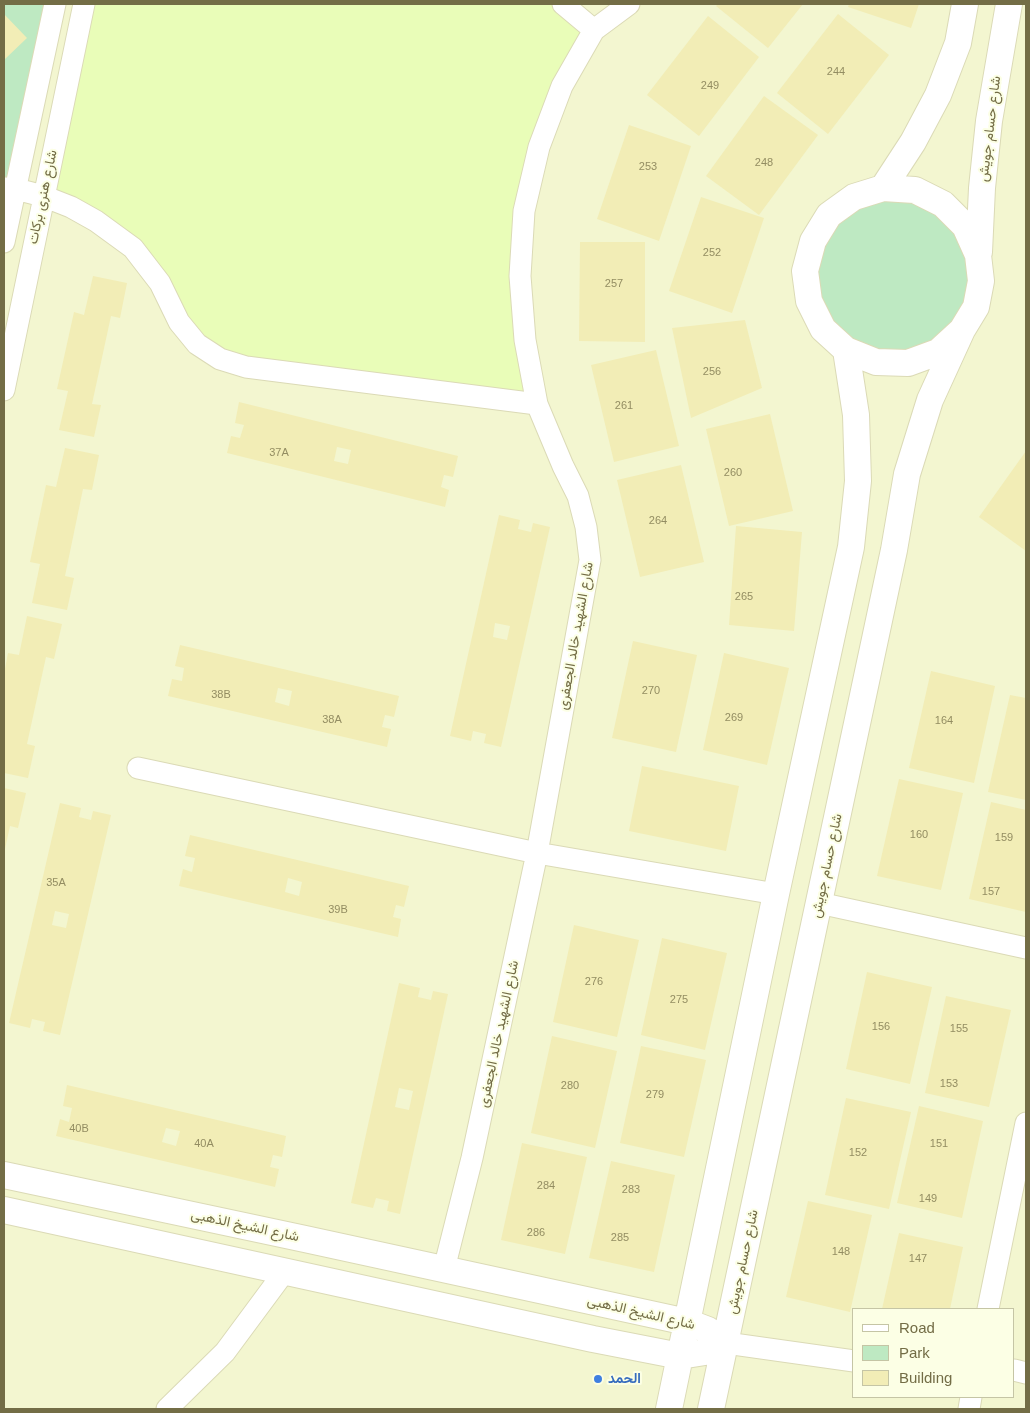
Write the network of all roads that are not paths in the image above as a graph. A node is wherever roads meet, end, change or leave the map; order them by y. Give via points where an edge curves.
1 (54, 4) edge
2 (84, 4) edge
3 (563, 4) edge
4 (629, 4) edge
5 (965, 4) edge
6 (1009, 4) edge
7 (594, 30) junction
8 (884, 188) junction
9 (10, 189) edge
10 (43, 196) junction
11 (4, 242) edge
12 (978, 255) junction
13 (962, 330) junction
14 (846, 350) junction
15 (4, 390) edge
16 (537, 404) junction
17 (138, 768) dead end
18 (537, 853) junction
19 (776, 894) junction
20 (819, 903) junction
21 (1026, 948) edge
22 (1026, 1123) edge
23 (1022, 1162) edge
24 (4, 1175) edge
25 (4, 1210) edge
26 (444, 1269) junction
27 (286, 1271) junction
28 (988, 1308) edge
29 (687, 1322) junction
30 (726, 1343) junction
31 (680, 1356) junction
32 (852, 1361) edge
33 (167, 1409) edge
34 (669, 1409) edge
35 (711, 1409) edge

1 - 9 street, شارع هنرى بركات
2 - 10 street, شارع هنرى بركات
3 - 7 street
4 - 7 street, شارع الشهيد خالد الجعفرى
5 - 8 street via 958,43 938,95
6 - 12 street, شارع حسام جويش via 990,121
7 - 16 street, شارع الشهيد خالد الجعفرى via 562,86 539,147 524,211 520,276 525,340
8 - 12 street via 914,190 943,204 965,226
8 - 14 street via 854,197 829,215 813,241 805,271 809,301 823,329
9 - 10 street
9 - 11 street, شارع هنرى بركات
10 - 15 street, شارع هنرى بركات
10 - 16 street via 96,221 133,248 160,282 179,322 197,344 220,359 246,366
12 - 13 street via 981,281 976,307
13 - 14 street via 938,352 908,363 876,362
13 - 20 street, شارع حسام جويش via 930,400 907,474 894,550
14 - 19 street via 856,415 858,481 851,547
16 - 18 street, شارع الشهيد خالد الجعفرى via 578,496 590,560
17 - 18 street
18 - 19 street
18 - 26 street, شارع الشهيد خالد الجعفرى via 472,1158
19 - 29 street
20 - 21 street
20 - 30 street, شارع حسام جويش
22 - 23 street
23 - 28 street
24 - 26 street, شارع الشيخ الذهبى
25 - 27 street, شارع الشيخ الذهبى
26 - 29 street, شارع الشيخ الذهبى
27 - 31 street, شارع الشيخ الذهبى
27 - 33 street via 225,1352
29 - 30 street, شارع الشيخ الذهبى via 708,1330
29 - 31 street
30 - 31 street, شارع الشيخ الذهبى via 705,1352
30 - 32 street
30 - 35 street, شارع حسام جويش
31 - 34 street

